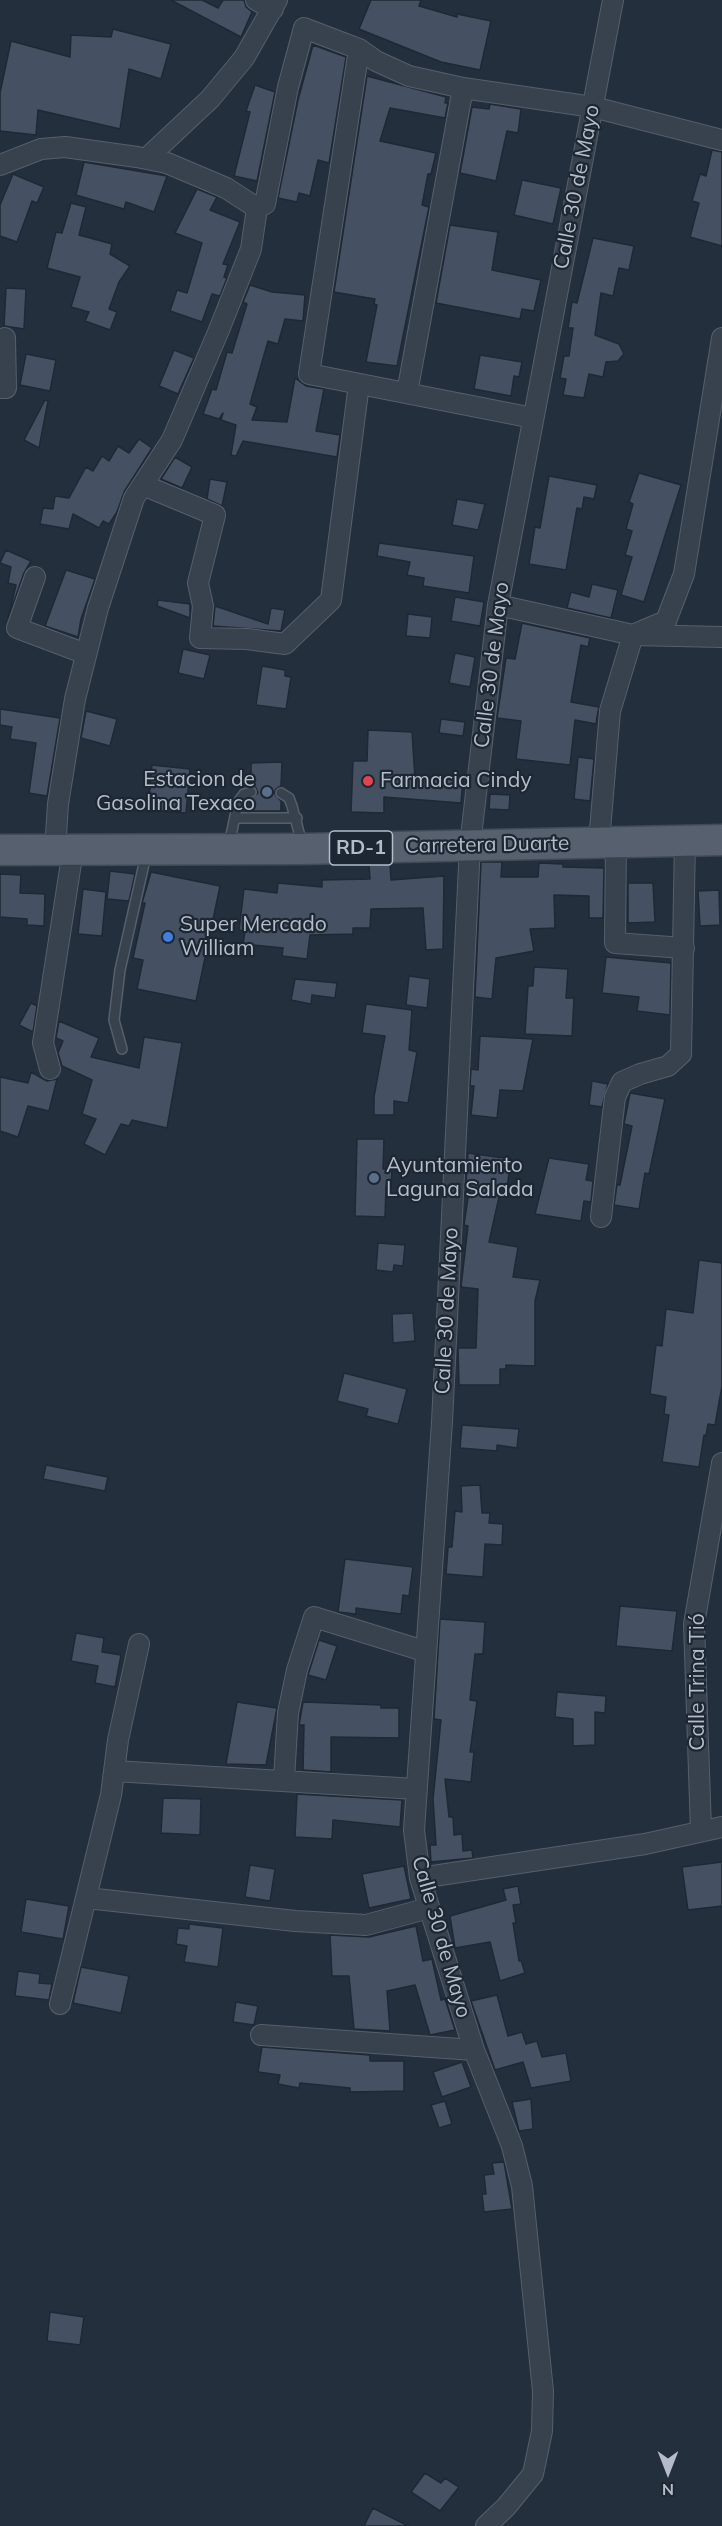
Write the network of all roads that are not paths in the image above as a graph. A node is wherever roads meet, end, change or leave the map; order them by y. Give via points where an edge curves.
1 (613, 0) edge
2 (269, 3) edge
3 (359, 50) junction
4 (463, 88) junction
5 (593, 107) junction
6 (722, 140) edge
7 (147, 158) junction
8 (0, 165) edge
9 (257, 208) junction
10 (5, 338) dead end
11 (722, 338) edge
12 (719, 367) edge
13 (359, 384) junction
14 (0, 388) edge
15 (407, 393) junction
16 (533, 418) junction
17 (143, 485) junction
18 (35, 577) dead end
19 (498, 605) junction
20 (633, 635) junction
21 (722, 637) edge
22 (86, 654) junction
23 (251, 792) dead end
24 (281, 793) dead end
25 (235, 818) junction
26 (297, 818) junction
27 (685, 840) junction
28 (722, 840) edge
29 (608, 842) junction
30 (470, 845) junction
31 (303, 849) junction
32 (0, 850) edge
33 (64, 850) junction
34 (147, 850) junction
35 (228, 850) junction
36 (684, 948) junction
37 (122, 1050) dead end
38 (50, 1069) dead end
39 (601, 1217) dead end
40 (722, 1463) edge
41 (139, 1644) dead end
42 (424, 1651) junction
43 (114, 1771) junction
44 (284, 1779) junction
45 (416, 1789) junction
46 (722, 1827) edge
47 (701, 1831) junction
48 (420, 1878) junction
49 (87, 1898) junction
50 (429, 1908) junction
51 (60, 2004) dead end
52 (261, 2035) dead end
53 (474, 2050) junction
54 (486, 2526) edge

1 - 5 street, Calle 30 de Mayo
2 - 7 street via 244,58 210,99
3 - 4 street via 409,76
3 - 9 street via 304,28 265,204
3 - 13 street via 309,374
4 - 5 street
4 - 15 street
5 - 6 street
5 - 16 street, Calle 30 de Mayo
7 - 8 street via 64,147 41,149
7 - 9 street via 226,188
9 - 17 street via 250,249 219,330 172,440
10 - 14 street via 6,388
11 - 12 street
12 - 20 street via 684,574 666,621
13 - 15 street
13 - 17 street via 331,600 285,644 200,638 203,606 198,584 215,515
15 - 16 street
16 - 19 street, Calle 30 de Mayo
17 - 22 street via 134,498
18 - 22 street via 17,628
19 - 20 street
19 - 30 street, Calle 30 de Mayo
20 - 21 street
20 - 29 street via 610,711
22 - 33 street via 67,749
23 - 25 lane via 238,802
24 - 26 lane via 289,798
25 - 26 lane
25 - 35 lane
26 - 31 lane
27 - 28 main road, Carretera Duarte / RD-1
27 - 29 main road, Carretera Duarte / RD-1
27 - 36 street
29 - 30 main road, Carretera Duarte / RD-1
29 - 36 street via 615,943
30 - 31 main road, Carretera Duarte / RD-1
30 - 42 street, Calle 30 de Mayo via 442,1422
31 - 35 main road, Carretera Duarte / RD-1
32 - 33 main road, Carretera Duarte / RD-1
33 - 34 main road, Carretera Duarte / RD-1
33 - 38 street via 43,1043
34 - 35 main road, Carretera Duarte / RD-1
34 - 37 lane via 120,970 114,1020
36 - 39 street via 681,1054 668,1066 622,1082 615,1097
40 - 47 street, Calle Trina Tió via 694,1624
41 - 43 street
42 - 44 street via 314,1617 288,1713
42 - 45 street, Calle 30 de Mayo
43 - 44 street
43 - 49 street
44 - 45 street
45 - 48 street, Calle 30 de Mayo via 414,1830
46 - 47 street
47 - 48 street via 645,1844
48 - 50 street, Calle 30 de Mayo
49 - 50 street via 366,1925
49 - 51 street
50 - 53 street, Calle 30 de Mayo
52 - 53 street
53 - 54 street, Calle 30 de Mayo via 512,2146 522,2186 543,2391 542,2431 533,2474

